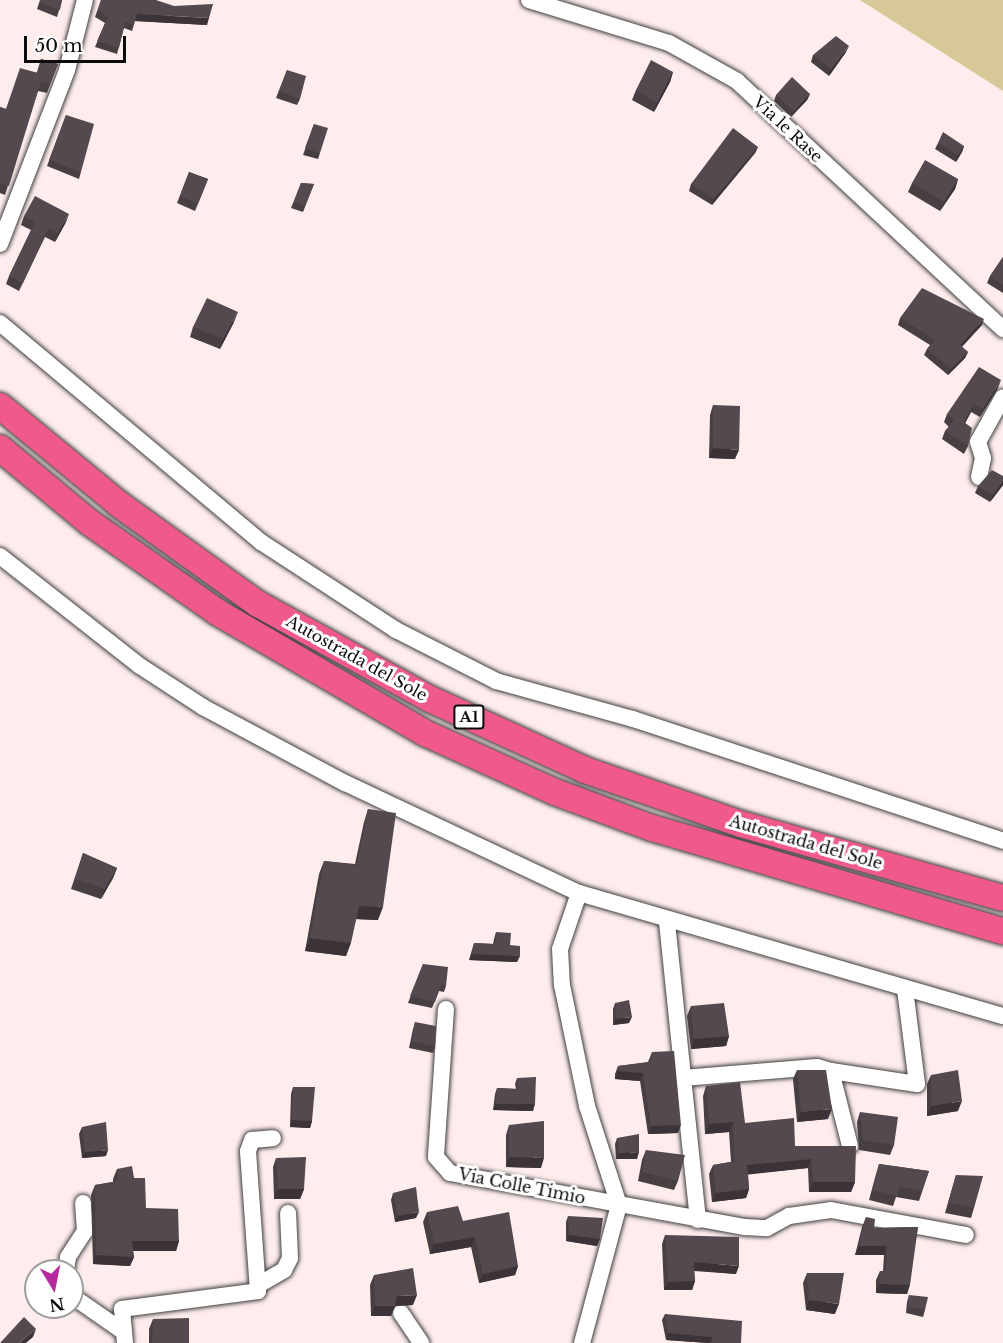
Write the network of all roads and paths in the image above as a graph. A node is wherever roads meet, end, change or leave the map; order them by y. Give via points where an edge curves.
1 (85, 0) edge
2 (529, 0) edge
3 (0, 244) edge
4 (0, 323) edge
5 (1003, 329) edge
6 (1003, 398) edge
7 (0, 406) edge
8 (0, 448) edge
9 (979, 477) dead end
10 (0, 556) edge
11 (1003, 841) edge
12 (579, 893) junction
13 (1003, 898) edge
14 (667, 922) junction
15 (1003, 931) edge
16 (905, 988) junction
17 (446, 1009) dead end
18 (1003, 1016) edge
19 (831, 1071) junction
20 (683, 1078) junction
21 (273, 1138) dead end
22 (850, 1146) edge
23 (83, 1203) dead end
24 (619, 1205) junction
25 (288, 1213) dead end
26 (699, 1220) junction
27 (966, 1235) dead end
28 (68, 1259) edge
29 (260, 1284) junction
30 (84, 1306) edge
31 (401, 1313) dead end
32 (125, 1338) edge
33 (421, 1343) edge
34 (582, 1343) edge

1 - 3 street via 67,70
2 - 5 street, Via le Rase via 669,43 737,81
4 - 11 street via 261,542 396,630 496,681 633,719
6 - 9 street via 978,442 983,458
7 - 13 highway, Autostrada del Sole / A1 via 120,506 258,604 430,699 585,770 741,824
8 - 15 highway, Autostrada del Sole / A1 via 89,522 217,612 446,743 652,828
10 - 12 street via 140,666 203,707 345,783
12 - 14 street
12 - 24 street via 560,949 562,985 588,1107
14 - 16 street
14 - 20 street
16 - 18 street
16 - 19 street via 917,1084
17 - 24 street, Via Colle Timio via 436,1157 441,1167
19 - 20 street via 817,1066
19 - 22 street
20 - 26 street
21 - 29 street via 252,1140 249,1151
23 - 28 street via 85,1231
24 - 26 street, Via Colle Timio
24 - 34 street
25 - 29 street via 290,1258 284,1270
26 - 27 street, Via Colle Timio via 767,1228 789,1216 831,1210
29 - 32 street via 249,1296 122,1310
30 - 32 street
31 - 33 street

